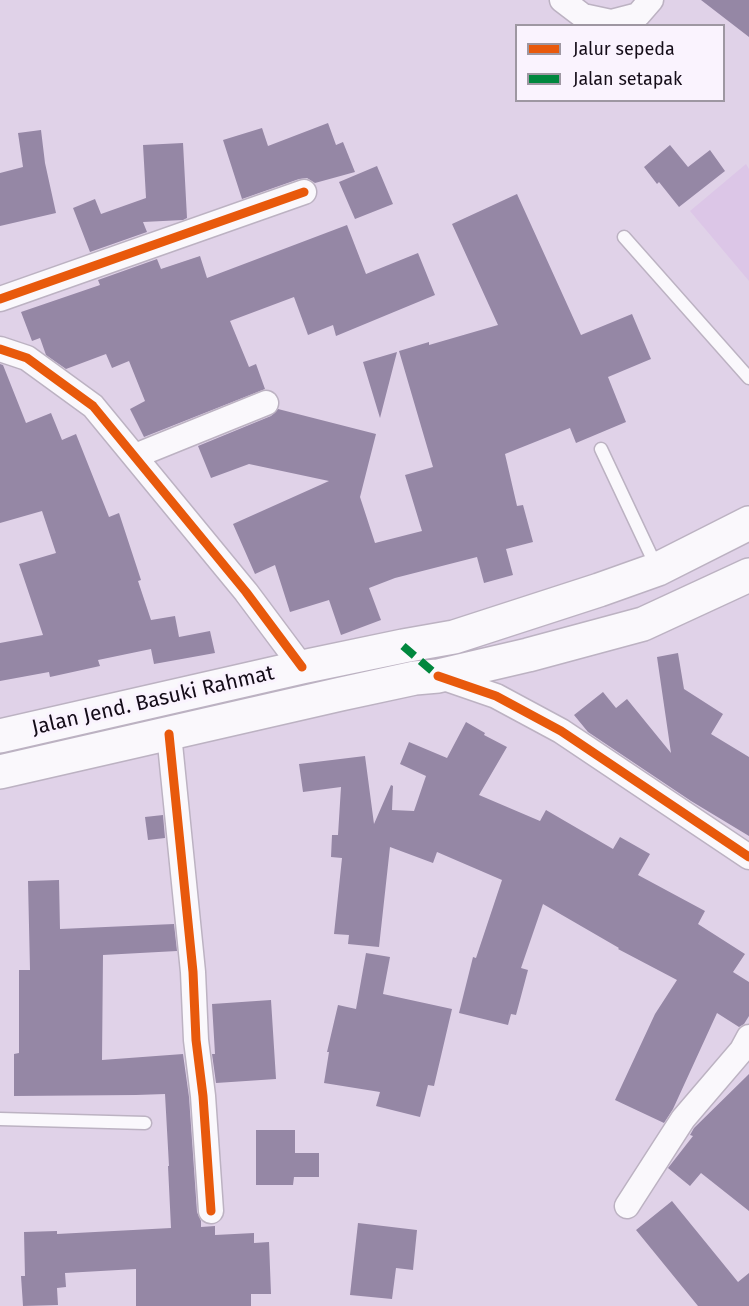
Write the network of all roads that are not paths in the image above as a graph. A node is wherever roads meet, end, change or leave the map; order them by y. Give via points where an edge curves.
1 (562, 0) edge
2 (651, 0) edge
3 (304, 192) dead end
4 (624, 237) dead end
5 (0, 299) edge
6 (0, 349) edge
7 (749, 378) edge
8 (266, 403) dead end
9 (601, 449) dead end
10 (135, 456) junction
11 (749, 523) edge
12 (657, 569) junction
13 (749, 575) edge
14 (302, 667) junction
15 (438, 676) junction
16 (169, 734) junction
17 (0, 736) edge
18 (0, 772) edge
19 (749, 857) edge
20 (749, 1037) edge
21 (0, 1119) edge
22 (145, 1123) dead end
23 (627, 1206) dead end
24 (212, 1210) dead end

1 - 2 street via 583,16 611,22 638,15
3 - 5 street
4 - 7 lane
6 - 10 street via 27,358 93,406
8 - 10 street
9 - 12 lane
10 - 14 street
11 - 12 main road, Jalan Jend. Basuki Rahmat
12 - 14 main road, Jalan Jend. Basuki Rahmat via 454,637
13 - 15 main road, Jalan Jend. Basuki Rahmat via 643,624
14 - 17 main road, Jalan Jend. Basuki Rahmat
15 - 16 main road, Jalan Jend. Basuki Rahmat
15 - 19 street via 496,696 561,731
16 - 18 main road, Jalan Jend. Basuki Rahmat
16 - 24 street
20 - 23 street via 683,1119
21 - 22 lane

